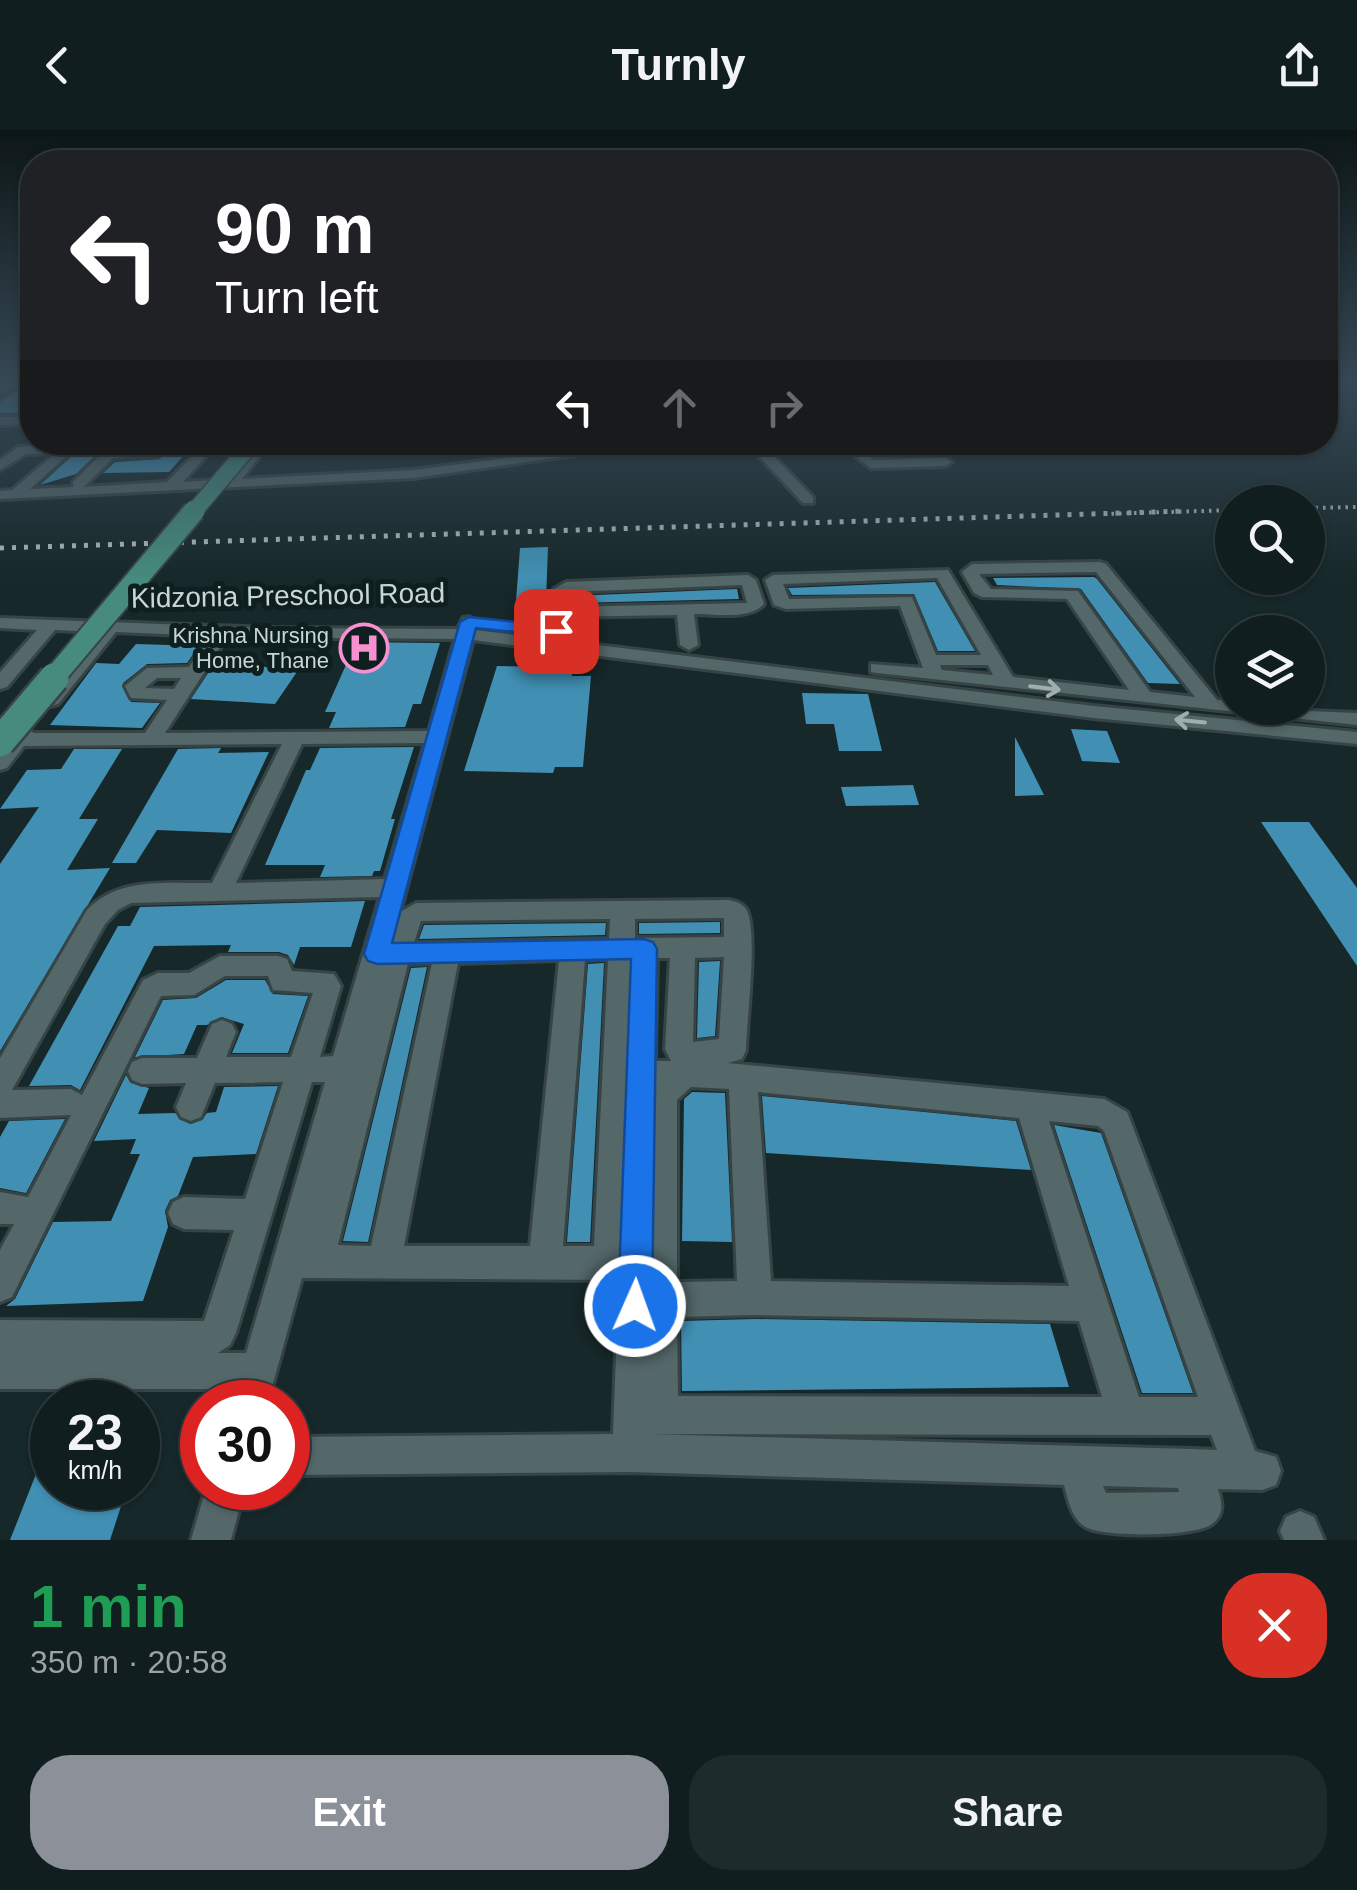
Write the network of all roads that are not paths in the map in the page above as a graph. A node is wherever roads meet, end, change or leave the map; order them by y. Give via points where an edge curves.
1 (60, 455) edge
2 (108, 455) edge
3 (197, 455) edge
4 (223, 455) edge
5 (242, 455) edge
6 (255, 455) edge
7 (532, 455) edge
8 (765, 455) edge
9 (859, 455) edge
10 (945, 462) dead end
11 (234, 481) junction
12 (174, 483) junction
13 (78, 485) junction
14 (10, 491) edge
15 (808, 500) dead end
16 (685, 610) junction
17 (557, 622) junction
18 (0, 623) edge
19 (52, 623) junction
20 (112, 626) junction
21 (467, 628) junction
22 (221, 632) junction
23 (688, 645) junction
24 (993, 660) junction
25 (932, 668) junction
26 (194, 673) junction
27 (878, 676) junction
28 (0, 682) edge
29 (1007, 684) junction
30 (1141, 693) junction
31 (180, 694) junction
32 (1215, 697) edge
33 (1215, 702) edge
34 (0, 710) edge
35 (1325, 715) edge
36 (1357, 719) edge
37 (437, 737) junction
38 (151, 738) junction
39 (295, 738) junction
40 (1357, 738) edge
41 (6, 740) edge
42 (0, 763) edge
43 (394, 888) junction
44 (220, 891) junction
45 (623, 910) junction
46 (738, 947) junction
47 (684, 948) junction
48 (633, 949) junction
49 (573, 950) junction
50 (447, 952) junction
51 (387, 954) junction
52 (222, 1032) dead end
53 (343, 1069) junction
54 (302, 1070) junction
55 (206, 1071) junction
56 (142, 1072) dead end
57 (641, 1072) junction
58 (685, 1074) junction
59 (743, 1077) junction
60 (0, 1085) edge
61 (71, 1102) dead end
62 (0, 1104) edge
63 (1030, 1104) junction
64 (192, 1107) dead end
65 (184, 1214) dead end
66 (256, 1214) junction
67 (303, 1262) junction
68 (545, 1262) junction
69 (384, 1263) junction
70 (623, 1263) junction
71 (0, 1285) edge
72 (754, 1298) junction
73 (660, 1300) junction
74 (1091, 1304) junction
75 (9, 1354) edge
76 (93, 1355) junction
77 (219, 1380) edge
78 (257, 1380) edge
79 (645, 1415) junction
80 (1126, 1416) junction
81 (1224, 1416) junction
82 (631, 1453) junction
83 (310, 1456) edge
84 (220, 1510) edge
85 (212, 1540) edge

1 - 14 street
2 - 13 street
3 - 12 street
4 - 34 main road
5 - 41 main road, bridge
6 - 11 street
7 - 11 street via 414,474
8 - 15 street
9 - 10 street via 871,464
11 - 12 street
12 - 13 street
12 - 14 street
13 - 14 street
16 - 17 street
16 - 17 street via 752,608 751,582 566,587
16 - 23 street
17 - 21 street, Kidzonia Preschool Road
17 - 23 street, Kidzonia Preschool Road
18 - 19 street
19 - 20 street
19 - 28 street
20 - 21 street, Kidzonia Preschool Road via 132,620
20 - 22 street, Kidzonia Preschool Road
20 - 41 street
21 - 22 street, Kidzonia Preschool Road
21 - 27 street, Kidzonia Preschool Road
21 - 37 street
22 - 26 street
23 - 27 street, Kidzonia Preschool Road
24 - 25 street
24 - 25 street via 937,571 773,580 786,604 906,601
24 - 29 street
25 - 27 street, Kidzonia Preschool Road
25 - 29 street, Kidzonia Preschool Road
26 - 31 street
26 - 31 street via 153,672 134,686 138,694
40 -> 27 street, Kidzonia Preschool Road via 1094,712
29 -> 30 street, Kidzonia Preschool Road
30 - 32 street via 1072,594 988,594 972,569 1100,566
30 - 33 street, Kidzonia Preschool Road
31 - 38 street
35 - 36 street
37 - 39 street
37 - 43 street
38 - 39 street
38 - 41 street
39 - 44 street
41 - 42 street
43 - 44 street
43 - 51 street
44 - 60 street via 128,894 109,903
45 - 46 street via 729,909 736,914
45 - 48 street
45 - 51 street via 416,912
46 - 47 street
46 - 47 street via 732,1050 682,1055
47 - 48 street
48 - 49 street
48 - 57 street
48 - 70 street
49 - 50 street
49 - 68 street
50 - 51 street
50 - 69 street
51 - 53 street
51 - 67 street
52 - 55 street
53 - 54 street
53 - 67 street
54 - 55 street
54 - 66 street
54 - 71 street via 325,982 282,982 278,966 220,966 194,984 152,988
55 - 56 street
55 - 64 street
57 - 58 street
57 - 70 street
58 - 59 street
58 - 73 street via 662,1095
59 - 63 street
59 - 72 street
61 - 62 street
63 - 74 street
63 - 81 street via 1104,1114 1116,1122
65 - 66 street
66 - 76 street via 218,1333
67 - 69 street
67 - 78 street
68 - 69 street
68 - 70 street
70 - 79 street
72 - 73 street
72 - 74 street
73 - 79 street
74 - 80 street
75 - 76 street
76 - 77 street
79 - 80 street
79 - 82 street
80 - 81 street
81 - 82 street via 1253,1470 1192,1468 1204,1506 1196,1512 1099,1513 1089,1504 1078,1466
82 - 83 street
84 - 85 street

